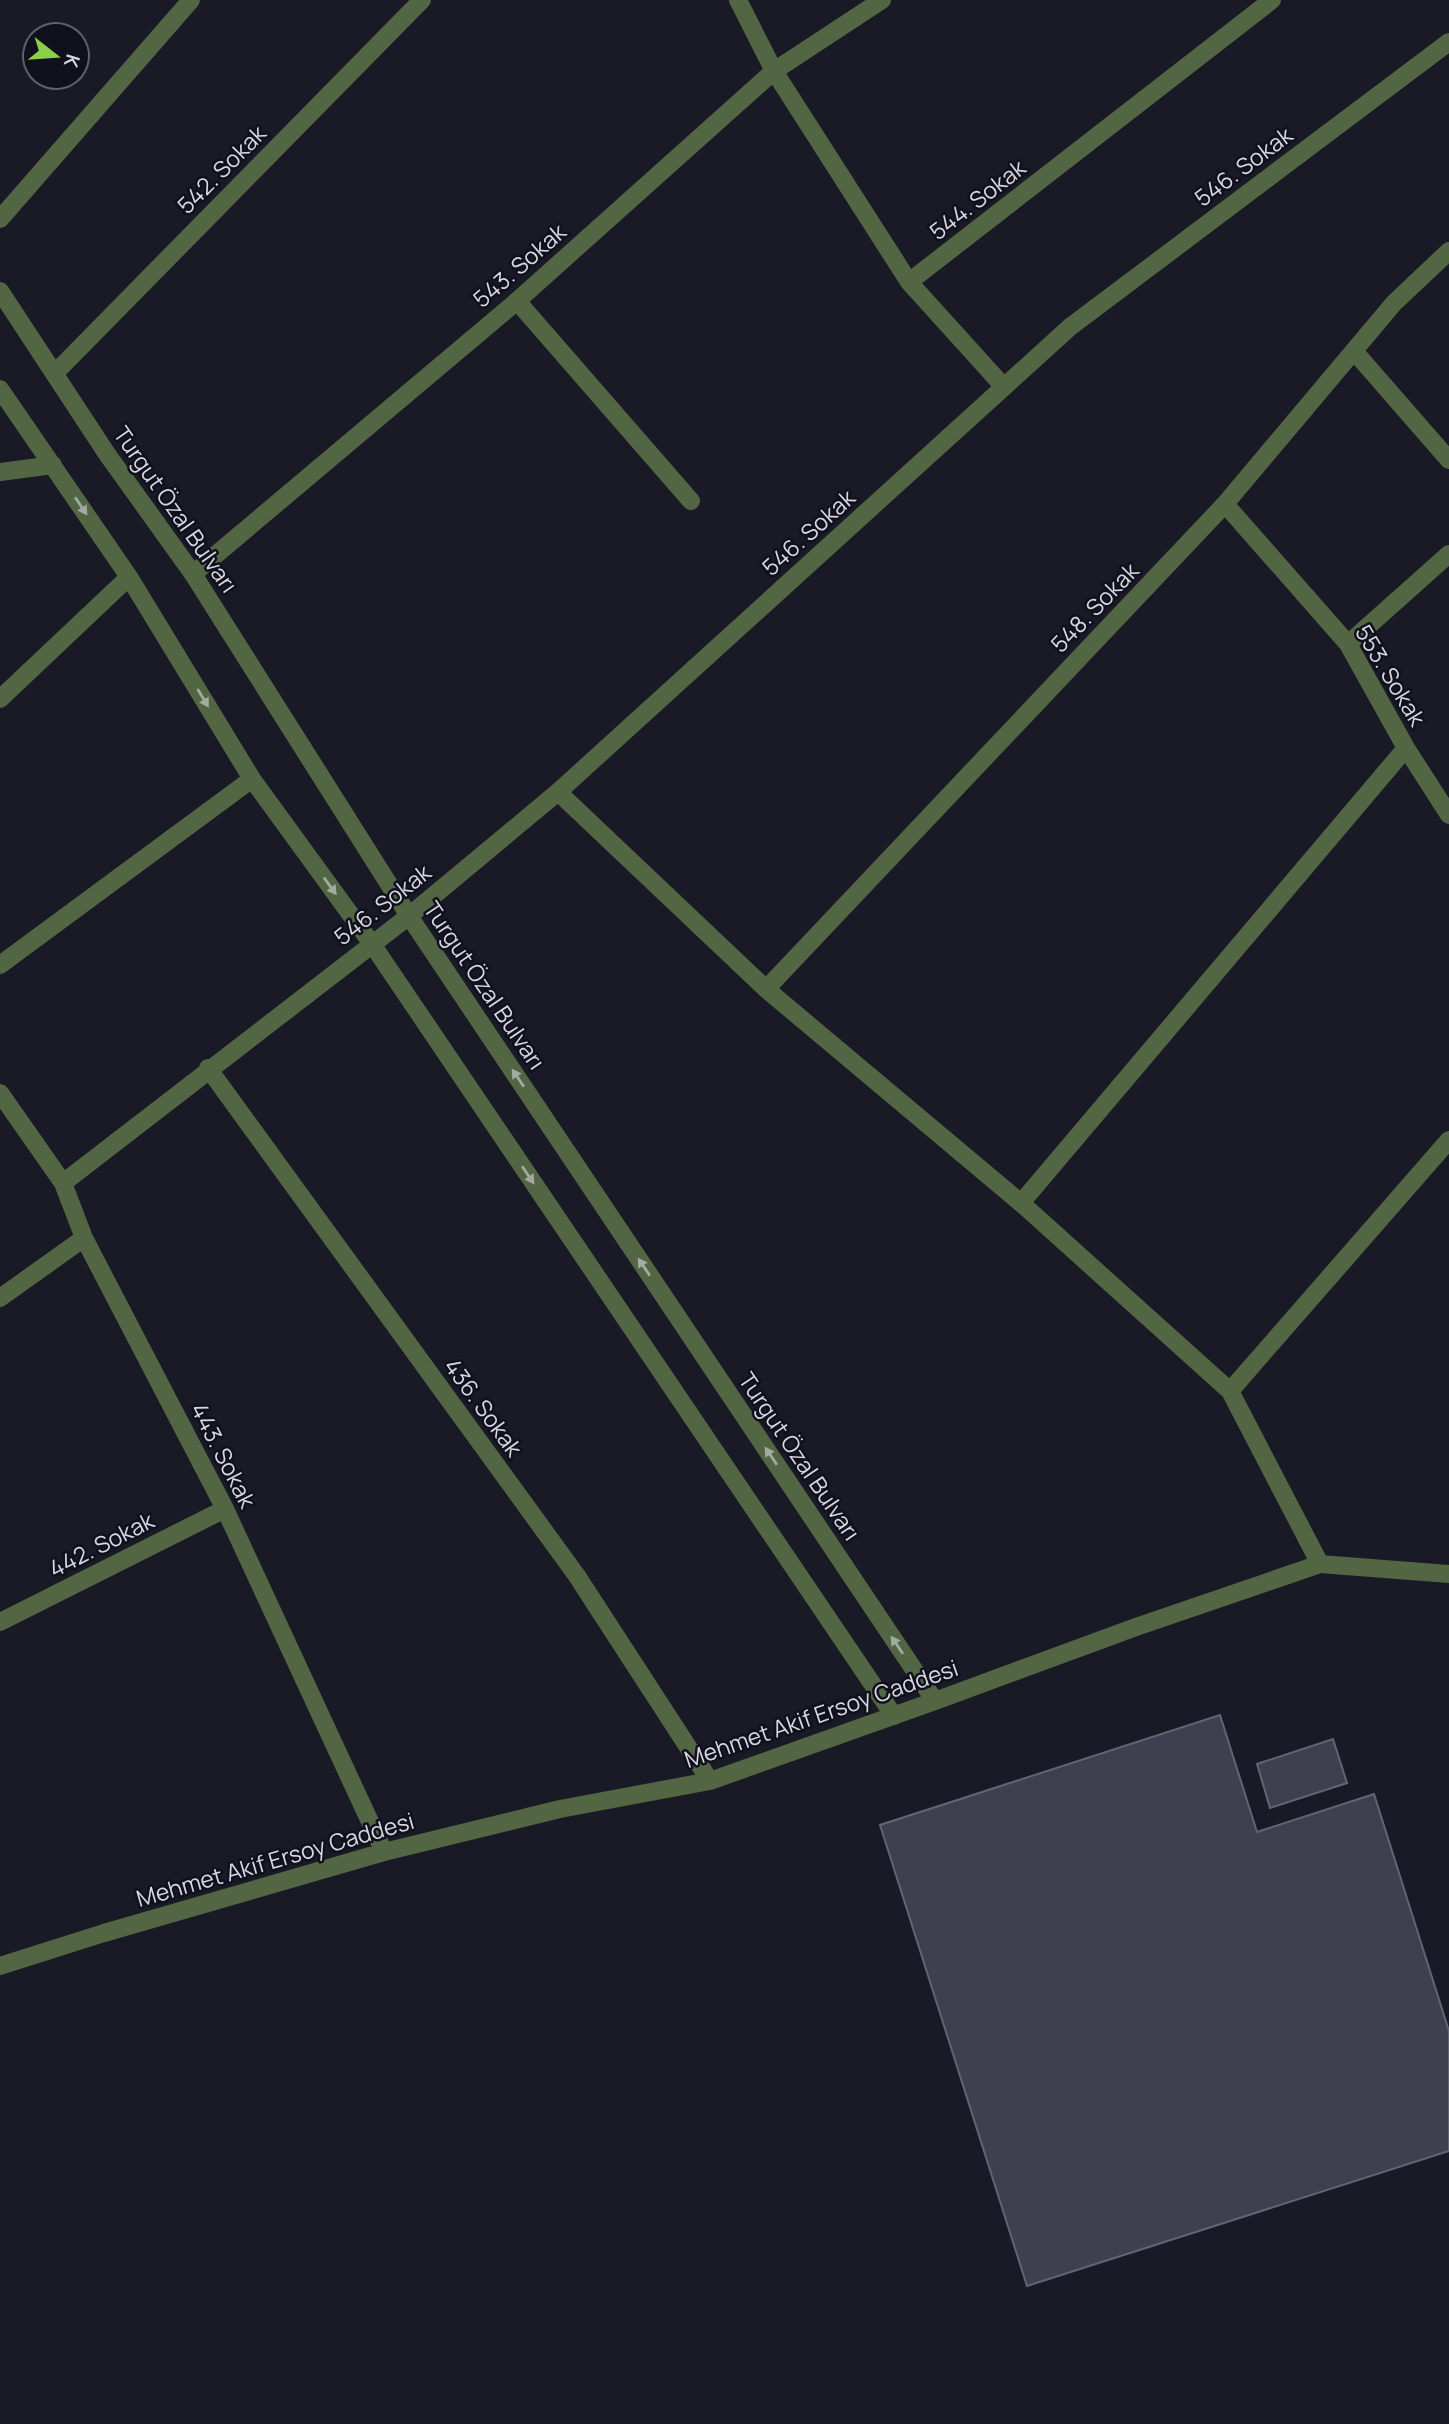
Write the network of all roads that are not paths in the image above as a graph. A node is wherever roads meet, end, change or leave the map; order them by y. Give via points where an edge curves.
1 (422, 0) edge
2 (737, 0) edge
3 (882, 0) edge
4 (1272, 0) edge
5 (182, 3) edge
6 (1449, 43) edge
7 (774, 71) junction
8 (0, 219) edge
9 (1449, 251) edge
10 (909, 282) junction
11 (0, 291) edge
12 (517, 301) junction
13 (1354, 351) junction
14 (55, 373) junction
15 (1004, 387) junction
16 (0, 389) edge
17 (1449, 460) edge
18 (53, 465) junction
19 (0, 472) edge
20 (691, 501) dead end
21 (1225, 504) junction
22 (1449, 554) edge
23 (193, 575) junction
24 (129, 577) junction
25 (1348, 643) junction
26 (0, 699) edge
27 (1406, 748) junction
28 (253, 779) junction
29 (558, 792) junction
30 (1449, 815) edge
31 (409, 916) junction
32 (372, 944) junction
33 (0, 965) edge
34 (766, 989) junction
35 (208, 1068) junction
36 (0, 1093) edge
37 (1449, 1140) edge
38 (63, 1183) junction
39 (1020, 1203) junction
40 (84, 1238) junction
41 (0, 1298) edge
42 (1230, 1391) junction
43 (225, 1509) junction
44 (1320, 1564) junction
45 (1449, 1574) edge
46 (0, 1622) edge
47 (936, 1701) junction
48 (894, 1716) junction
49 (710, 1782) junction
50 (384, 1852) junction
51 (0, 1966) edge

1 - 14 street, 542. Sokak
2 - 7 street
3 - 7 street, 543. Sokak
4 - 10 street, 544. Sokak
5 - 8 street
6 - 15 street, 546. Sokak via 1070,327
7 - 10 street
7 - 12 street, 543. Sokak
9 - 13 street, 548. Sokak via 1394,303
10 - 15 street
11 - 14 street, Turgut Özal Bulvarı
12 - 20 street
12 - 23 street, 543. Sokak
13 - 17 street
13 - 21 street, 548. Sokak
14 - 23 street, Turgut Özal Bulvarı
15 - 29 street, 546. Sokak
16 - 18 street
18 - 19 street
18 -> 24 street
21 - 25 street, 553. Sokak
21 - 34 street, 548. Sokak
22 - 25 street
23 - 31 street, Turgut Özal Bulvarı
24 - 26 street
24 -> 28 street
25 - 27 street, 553. Sokak
27 - 30 street, 553. Sokak
27 - 39 street
28 -> 32 street
28 - 33 street
29 - 31 street, 546. Sokak
29 - 34 street
31 - 32 street, 546. Sokak
47 -> 31 street, Turgut Özal Bulvarı
32 - 35 street, 546. Sokak
32 -> 48 street
34 - 39 street
35 - 38 street, 546. Sokak
35 - 49 street, 436. Sokak via 577,1576
36 - 38 street, 443. Sokak
37 - 42 street
38 - 40 street, 443. Sokak
39 - 42 street
40 - 41 street
40 - 43 street, 443. Sokak
42 - 44 street
43 - 46 street, 442. Sokak
43 - 50 street, 443. Sokak
44 - 45 street, Mehmet Akif Ersoy Caddesi
44 - 47 street, Mehmet Akif Ersoy Caddesi
47 - 48 street, Mehmet Akif Ersoy Caddesi
48 - 49 street, Mehmet Akif Ersoy Caddesi
49 - 50 street, Mehmet Akif Ersoy Caddesi via 560,1809
50 - 51 street, Mehmet Akif Ersoy Caddesi

